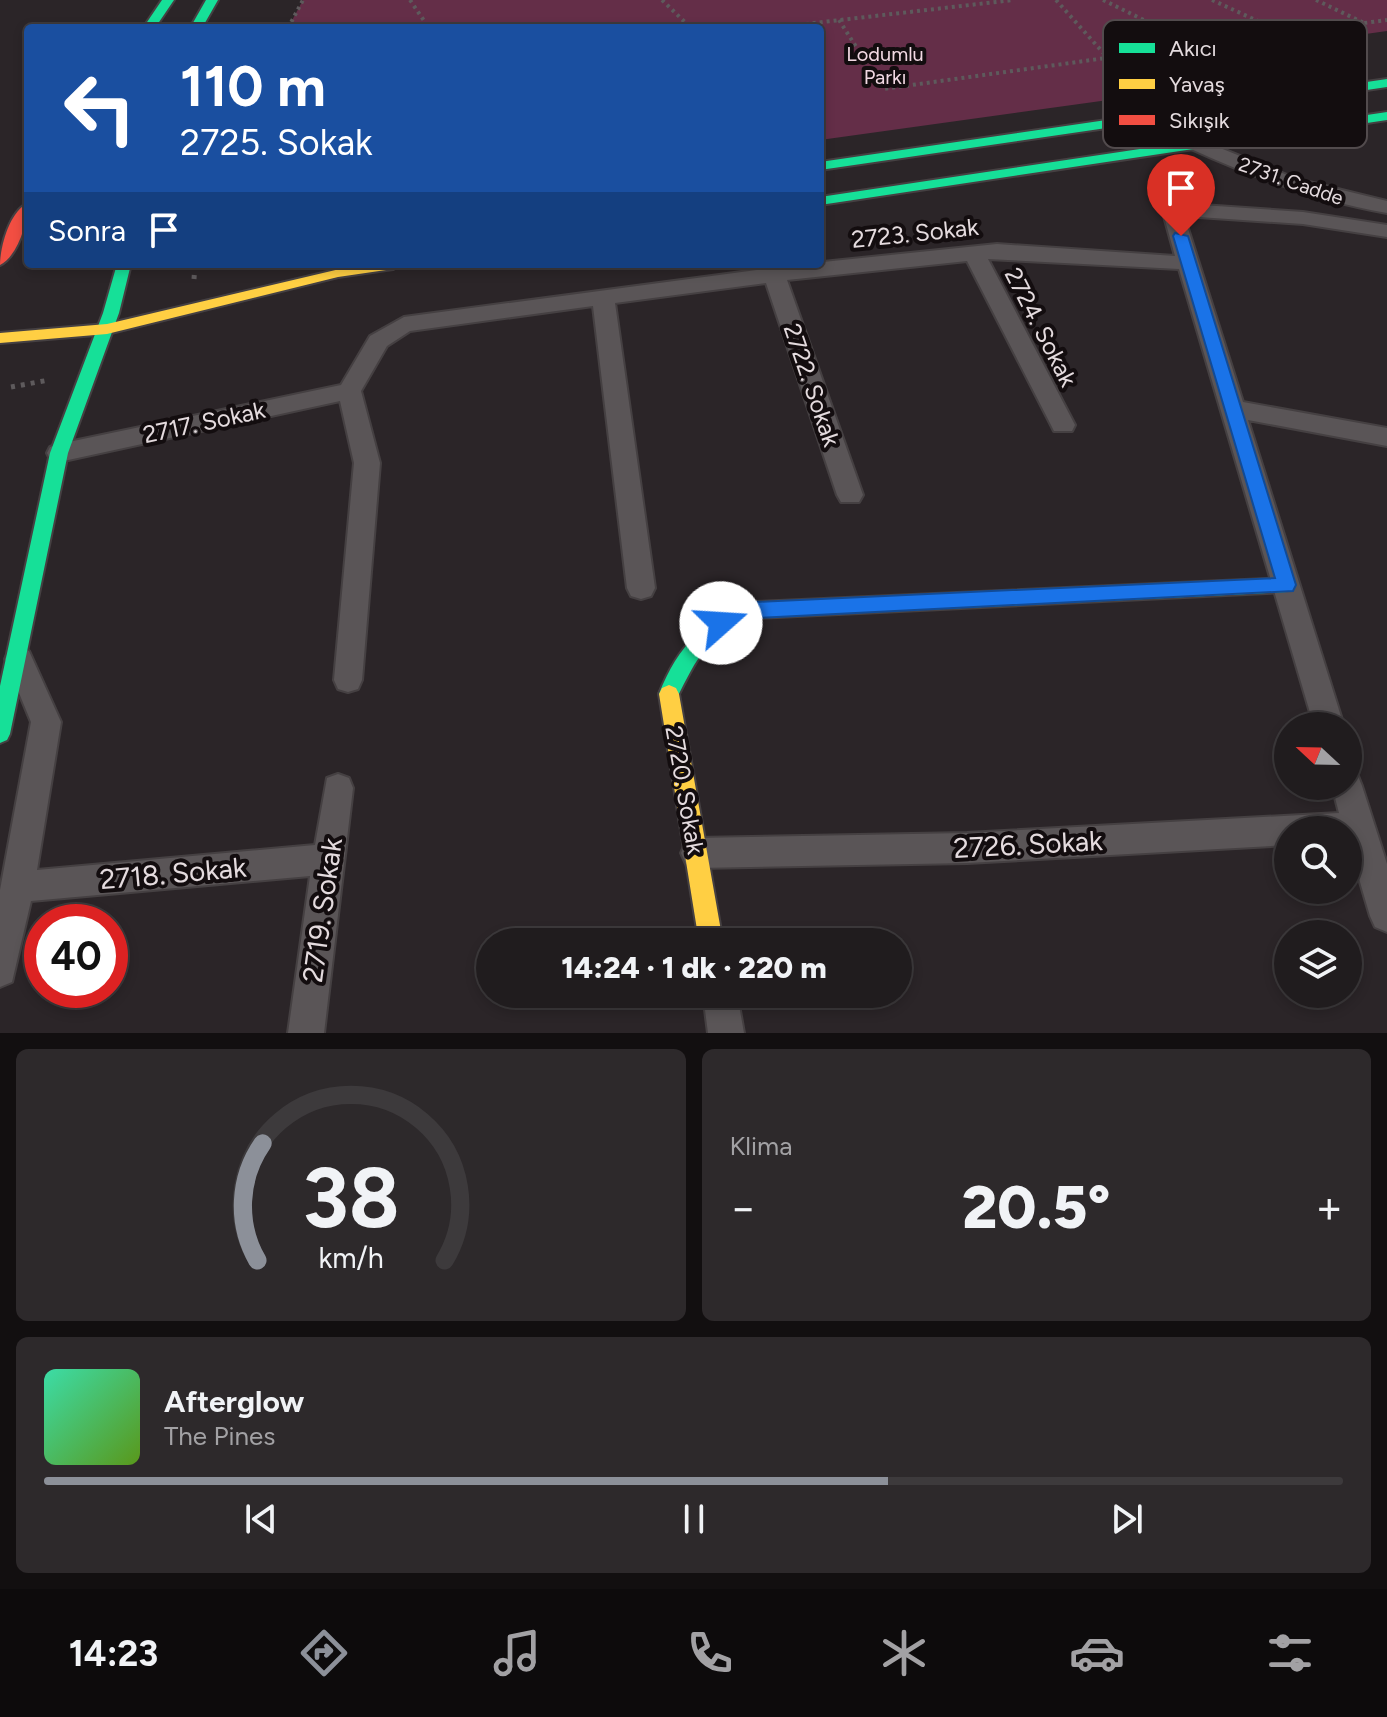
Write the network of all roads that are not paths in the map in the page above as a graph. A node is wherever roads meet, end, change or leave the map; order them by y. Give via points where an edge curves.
1 (168, 0) edge
2 (212, 0) edge
3 (152, 24) edge
4 (198, 24) edge
5 (1387, 83) edge
6 (1367, 86) edge
7 (1387, 116) edge
8 (1367, 119) edge
9 (1103, 125) edge
10 (1178, 148) edge
11 (1205, 148) edge
12 (824, 165) edge
13 (824, 200) edge
14 (1387, 207) edge
15 (24, 214) edge
16 (1387, 231) edge
17 (974, 253) junction
18 (24, 257) edge
19 (0, 259) edge
20 (1189, 263) junction
21 (123, 268) edge
22 (370, 268) edge
23 (774, 275) junction
24 (603, 298) junction
25 (107, 329) junction
26 (0, 338) edge
27 (349, 391) junction
28 (1233, 409) junction
29 (1063, 425) dead end
30 (1387, 437) edge
31 (59, 453) junction
32 (850, 495) dead end
33 (1287, 585) junction
34 (641, 588) dead end
35 (19, 659) junction
36 (348, 680) dead end
37 (1325, 712) edge
38 (0, 734) edge
39 (338, 788) dead end
40 (1274, 831) edge
41 (1362, 836) edge
42 (697, 853) junction
43 (329, 859) junction
44 (17, 887) junction
45 (1387, 916) edge
46 (709, 928) edge
47 (0, 970) edge
48 (722, 1008) edge
49 (306, 1033) edge
50 (726, 1033) edge

1 - 3 main road
2 - 4 main road
5 - 6 main road
7 - 8 main road
9 - 12 main road
10 - 13 main road
11 - 14 street, 2731. Cadde via 1268,177 1339,200
15 - 19 main road
16 - 20 street via 1271,215 1172,209
17 - 20 street, 2723. Sokak
17 - 23 street, 2723. Sokak
17 - 29 street, 2724. Sokak
18 - 19 main road
20 - 28 street
21 - 25 main road
22 - 25 main road
23 - 24 street, 2723. Sokak
23 - 32 street, 2722. Sokak
24 - 27 street, 2723. Sokak via 404,324 378,341
24 - 34 street
25 - 26 main road
25 - 31 main road via 78,387
27 - 31 street, 2717. Sokak
27 - 36 street via 367,463
28 - 30 street
28 - 33 street
31 - 35 main road
33 - 37 street
33 - 42 main road, 2720. Sokak via 755,610 721,623 692,643 668,697
35 - 38 main road
35 - 44 street via 46,722
39 - 43 street, 2719. Sokak
40 - 42 street, 2726. Sokak via 967,848
41 - 45 street
42 - 46 main road, 2720. Sokak
43 - 44 street, 2718. Sokak
43 - 49 street, 2719. Sokak
44 - 47 street
48 - 50 street

